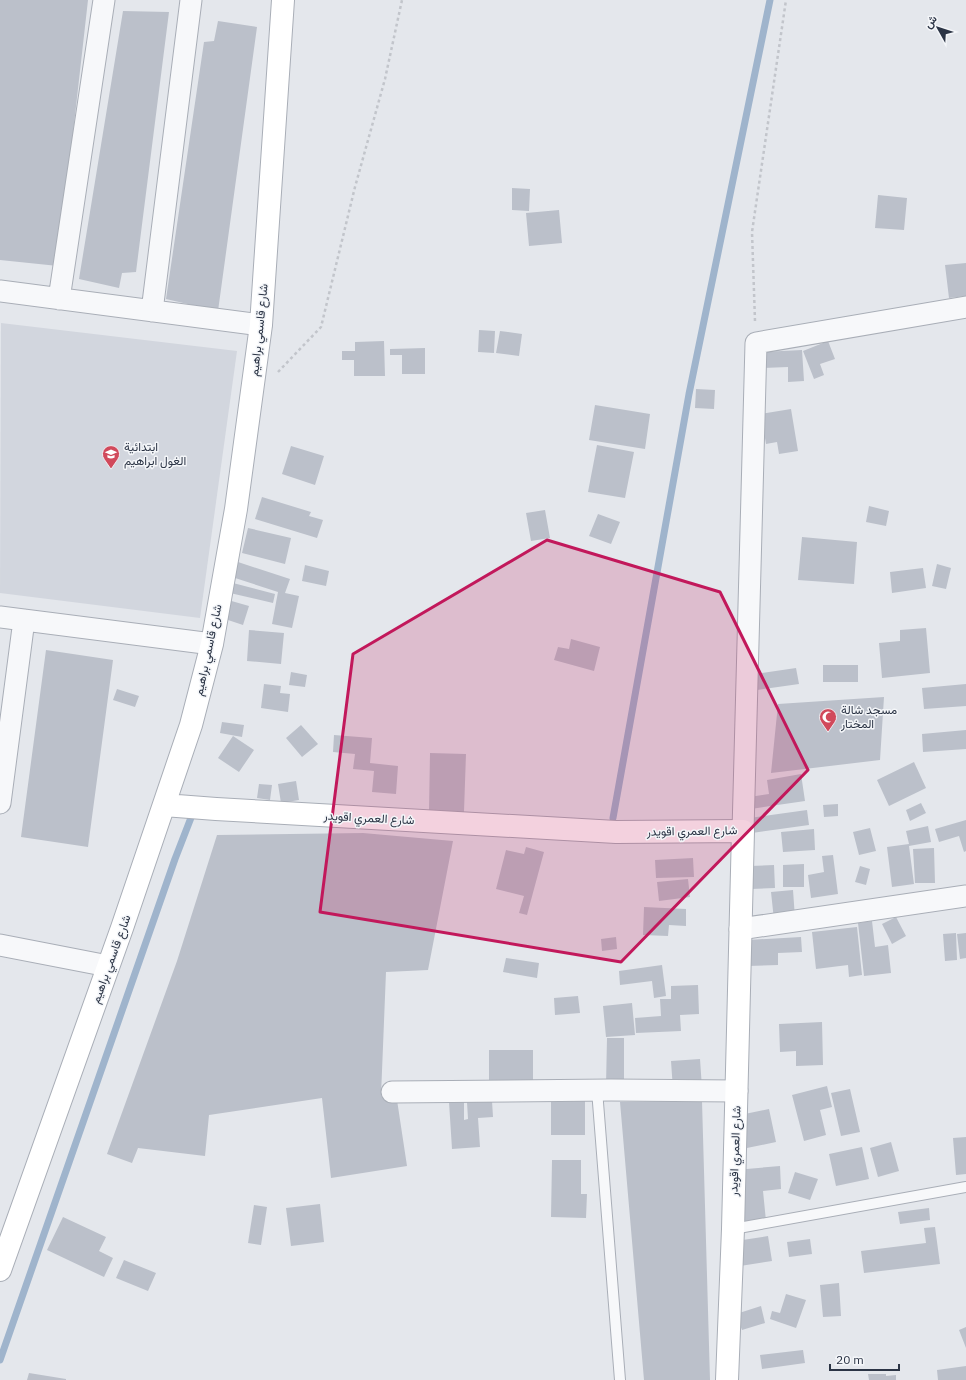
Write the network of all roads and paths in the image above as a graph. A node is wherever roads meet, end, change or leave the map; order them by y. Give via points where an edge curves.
1 (104, 0) edge
2 (191, 0) edge
3 (283, 0) edge
4 (402, 0) edge
5 (786, 0) edge
6 (0, 291) edge
7 (59, 299) junction
8 (966, 307) edge
9 (152, 311) junction
10 (261, 325) junction
11 (756, 344) junction
12 (278, 373) dead end
13 (0, 617) edge
14 (24, 620) junction
15 (212, 644) junction
16 (0, 803) edge
17 (164, 805) junction
18 (743, 830) junction
19 (966, 896) edge
20 (740, 929) junction
21 (0, 945) edge
22 (108, 966) junction
23 (598, 1090) junction
24 (737, 1091) junction
25 (392, 1092) dead end
26 (966, 1187) edge
27 (733, 1229) junction
28 (0, 1270) edge
29 (620, 1380) edge
30 (727, 1380) edge

1 - 7 street
2 - 9 street
3 - 10 street, شارع قاسمي براهيم
4 - 12 path via 386,79 355,187 321,327
5 - 11 path via 752,232
6 - 7 street
7 - 9 street
8 - 11 street
9 - 10 street
10 - 15 street, شارع قاسمي براهيم via 236,509
11 - 18 street
13 - 14 street
14 - 15 street
14 - 16 street
15 - 17 street, شارع قاسمي براهيم via 191,725
17 - 18 street, شارع العمري اقويدر via 616,832
17 - 22 street, شارع قاسمي براهيم
18 - 20 street, شارع العمري اقويدر
19 - 20 street
20 - 24 street, شارع العمري اقويدر
21 - 22 street
22 - 28 street, شارع قاسمي براهيم
23 - 24 street
23 - 25 street
23 - 29 lane
24 - 27 street, شارع العمري اقويدر
26 - 27 lane
27 - 30 street, شارع العمري اقويدر

